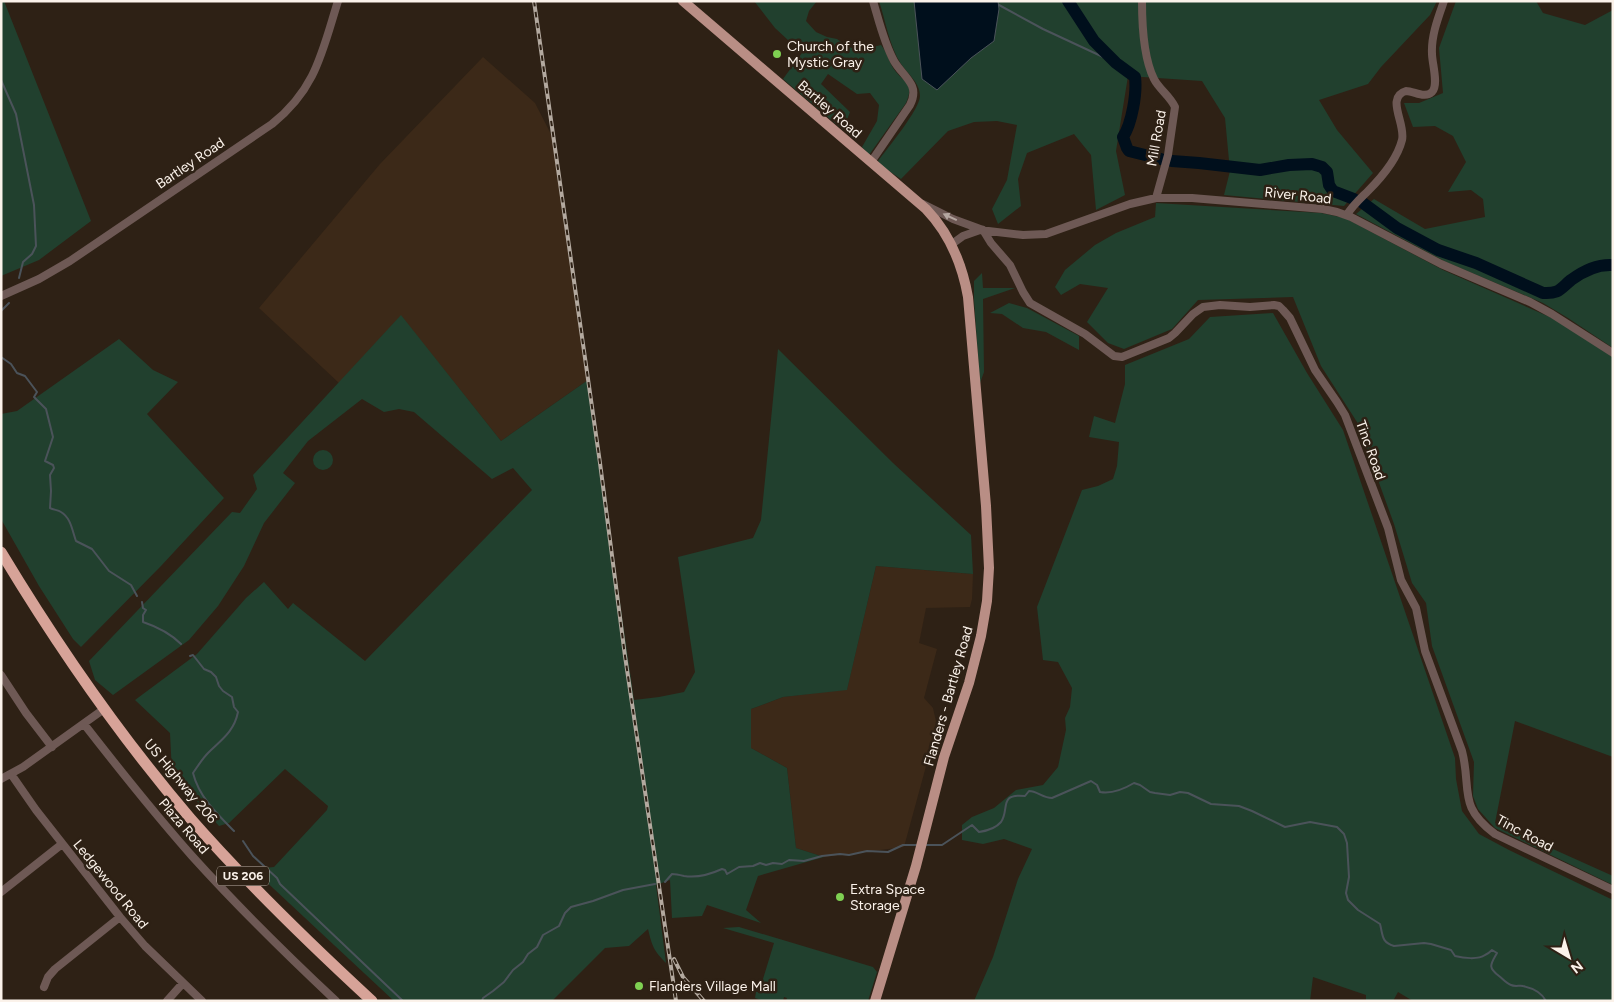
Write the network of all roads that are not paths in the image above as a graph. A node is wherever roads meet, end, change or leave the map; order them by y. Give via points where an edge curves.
1 (338, 1) edge
2 (683, 1) edge
3 (873, 1) edge
4 (1142, 1) edge
5 (1444, 1) edge
6 (871, 162) junction
7 (1156, 198) junction
8 (918, 201) junction
9 (1347, 215) junction
10 (983, 230) junction
11 (952, 244) junction
12 (1, 296) edge
13 (1613, 353) edge
14 (1, 552) edge
15 (1, 675) edge
16 (104, 709) junction
17 (84, 724) junction
18 (52, 747) junction
19 (12, 774) junction
20 (1, 779) edge
21 (62, 844) junction
22 (1613, 890) edge
23 (1, 892) edge
24 (120, 917) junction
25 (184, 983) junction
26 (44, 987) dead end
27 (167, 1001) edge
28 (202, 1001) edge
29 (336, 1001) edge
30 (372, 1001) edge
31 (875, 1001) edge

1 - 12 street, Bartley Road via 311,79 284,113 70,261
2 - 6 main road, Bartley Road
3 - 6 street via 888,47 913,88 913,97
4 - 7 street, Mill Road via 1142,28 1150,70 1154,81 1175,107 1168,155
5 - 9 street via 1433,42 1434,88 1427,94 1406,90 1399,94 1396,106 1403,127 1402,141 1391,164
6 - 8 main road, Bartley Road
7 - 9 street, River Road via 1316,208
7 - 10 street, River Road via 1046,234 1022,235
10 -> 8 street, River Road
8 - 11 main road, Bartley Road via 934,217
9 - 13 street, River Road via 1441,264 1545,310
10 - 11 street, River Road via 970,233
10 - 22 street, Tinc Road via 1010,265 1030,302 1117,357 1164,340 1199,309 1208,306 1274,305 1287,314 1314,370 1342,408 1388,528 1401,580 1416,608 1425,651 1464,760 1472,810 1495,834
11 - 31 main road, Flanders - Bartley Road via 965,278 969,306 986,506 987,601 969,683 944,757 916,866
14 - 16 highway, US Highway 206 / US 206 via 59,645
15 - 18 street
16 - 17 street
16 - 30 highway, US Highway 206 / US 206 via 154,775 223,854 293,928
17 - 18 street
17 - 29 street, Plaza Road via 192,856 246,914
18 - 19 street
19 - 20 street
19 - 21 street, Ledgewood Road
21 - 23 street
21 - 24 street, Ledgewood Road
24 - 25 street, Ledgewood Road
24 - 26 street via 55,969
25 - 27 street
25 - 28 street, Ledgewood Road

